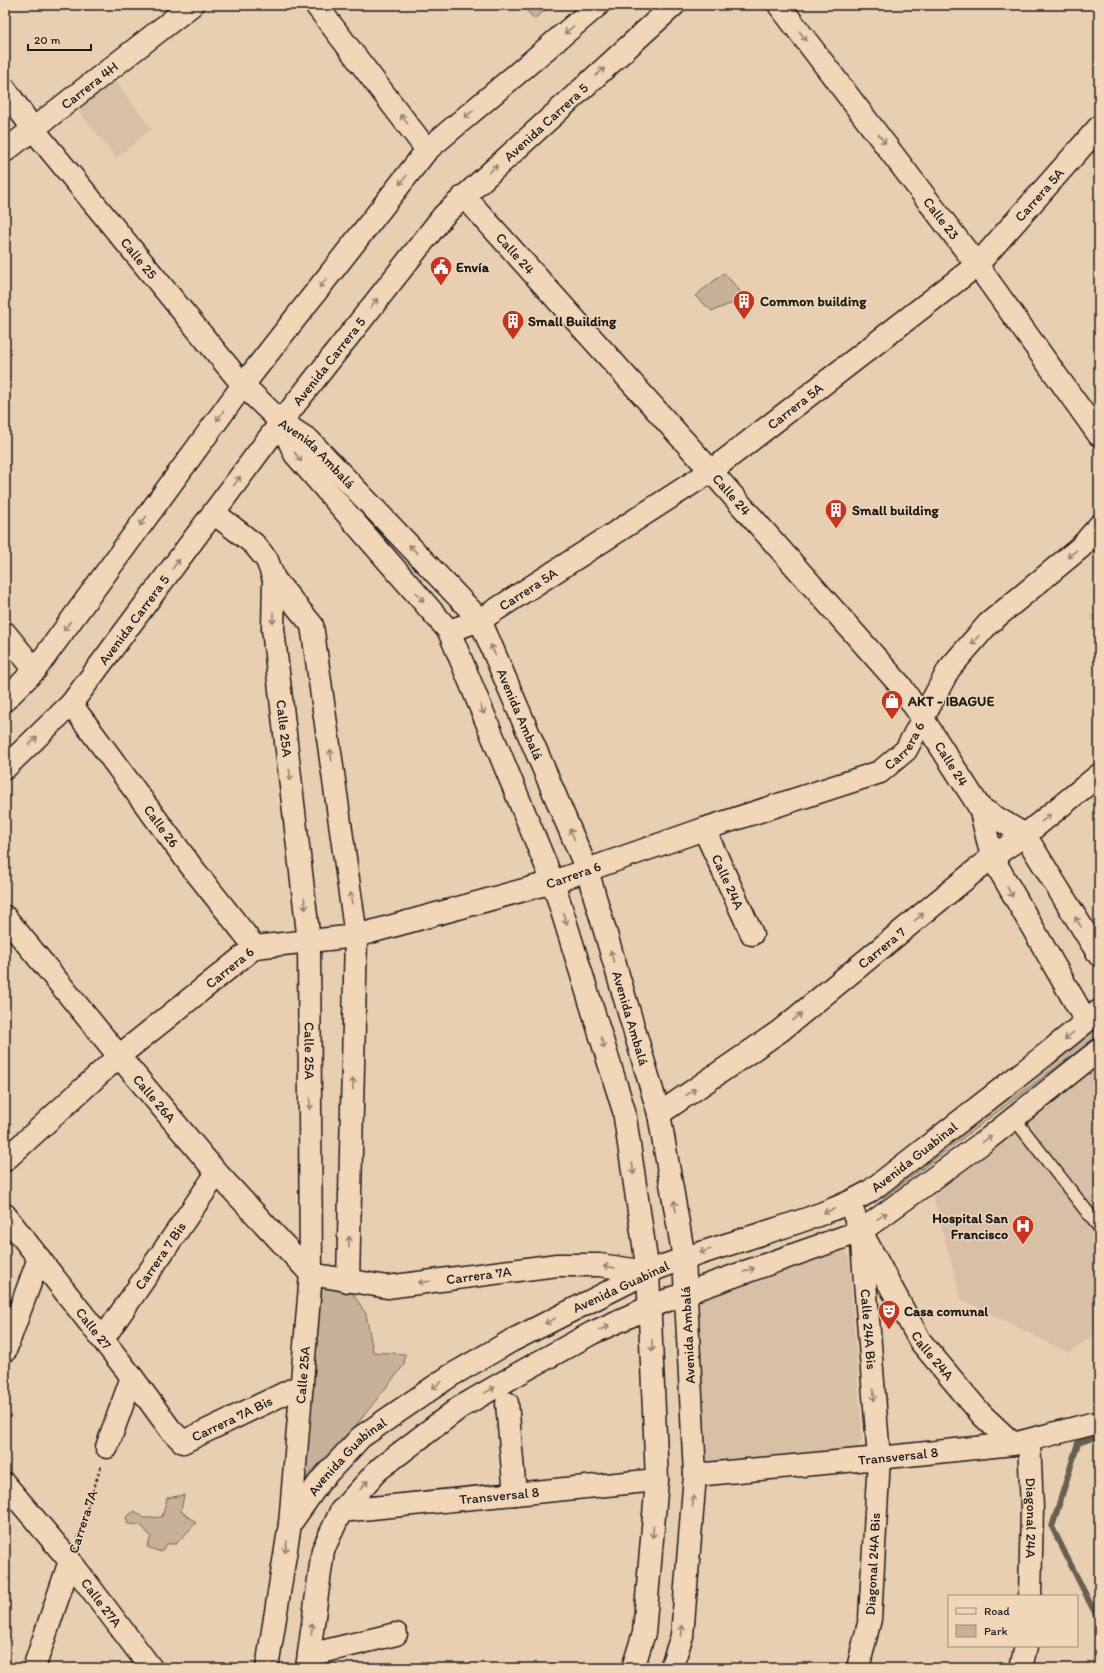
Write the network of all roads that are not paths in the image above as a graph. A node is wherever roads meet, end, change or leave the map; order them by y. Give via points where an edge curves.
1 (192, 5) edge
2 (316, 5) edge
3 (598, 5) edge
4 (674, 5) edge
5 (779, 5) edge
6 (5, 88) edge
7 (1099, 127) edge
8 (33, 129) junction
9 (428, 150) junction
10 (5, 151) edge
11 (464, 196) junction
12 (978, 265) junction
13 (243, 384) junction
14 (281, 422) junction
15 (1099, 435) edge
16 (711, 471) junction
17 (214, 513) junction
18 (1099, 526) edge
19 (274, 579) junction
20 (480, 620) junction
21 (449, 631) junction
22 (5, 633) edge
23 (35, 670) junction
24 (5, 700) edge
25 (71, 704) junction
26 (923, 719) junction
27 (5, 768) edge
28 (1099, 775) edge
29 (980, 808) junction
30 (704, 829) junction
31 (1025, 835) junction
32 (992, 857) junction
33 (587, 870) junction
34 (553, 882) junction
35 (5, 917) edge
36 (752, 934) dead end
37 (356, 936) junction
38 (310, 942) junction
39 (255, 947) junction
40 (1099, 955) edge
41 (1092, 1016) edge
42 (1099, 1050) edge
43 (119, 1056) junction
44 (659, 1114) junction
45 (1013, 1117) junction
46 (5, 1160) edge
47 (217, 1172) junction
48 (849, 1203) junction
49 (5, 1215) edge
50 (1099, 1227) edge
51 (861, 1230) junction
52 (39, 1258) junction
53 (684, 1258) junction
54 (648, 1272) junction
55 (311, 1274) junction
56 (348, 1281) junction
57 (686, 1293) junction
58 (650, 1307) junction
59 (103, 1339) junction
60 (5, 1351) edge
61 (132, 1377) junction
62 (302, 1385) junction
63 (507, 1403) dead end
64 (1099, 1422) edge
65 (183, 1442) joint
66 (1021, 1443) junction
67 (107, 1447) road end
68 (879, 1458) junction
69 (695, 1475) junction
70 (657, 1480) junction
71 (5, 1484) edge
72 (515, 1494) junction
73 (341, 1511) junction
74 (290, 1524) junction
75 (70, 1561) junction
76 (1030, 1595) edge
77 (396, 1634) dead end
78 (1026, 1647) edge
79 (308, 1662) edge
80 (34, 1668) edge
81 (151, 1668) edge
82 (267, 1668) edge
83 (633, 1668) edge
84 (671, 1668) edge
85 (858, 1668) edge
86 (1021, 1668) edge

1 - 8 street, Carrera 4H
9 -> 2 street
3 -> 9 street
11 -> 4 street, Avenida Carrera 5
5 -> 12 street, Calle 23
6 - 8 street, Calle 25
7 - 12 street, Carrera 5A
8 - 10 street, Carrera 4H
8 - 13 street, Calle 25
9 -> 13 street
14 -> 11 street, Avenida Carrera 5 via 444,215
11 - 16 street, Calle 24
12 - 15 street, Calle 23
12 - 16 street, Carrera 5A
13 - 14 street, Calle 25
13 -> 23 street
17 -> 14 street, Avenida Carrera 5
20 -> 14 street, Avenida Ambalá via 309,440
14 -> 21 street, Avenida Ambalá via 295,454
16 - 20 street, Carrera 5A
16 - 26 street, Calle 24 via 900,685
17 - 19 street, Calle 25A via 254,544 267,560
25 -> 17 street, Avenida Carrera 5
18 -> 26 street, Carrera 6 via 1081,547 988,624 949,669
37 -> 19 street, Calle 25A via 312,625
19 -> 38 street, Calle 25A via 273,629
20 - 21 street, Carrera 5A
33 -> 20 street, Avenida Ambalá
21 -> 34 street, Avenida Ambalá
22 - 23 street
23 - 24 street
27 -> 25 street, Avenida Carrera 5
25 - 39 street, Calle 26 via 191,866
26 - 29 street, Calle 24
26 - 30 street, Carrera 6 via 906,750 880,772
31 -> 28 street, Carrera 7
29 - 31 street, Calle 24
29 - 32 street, Calle 24
30 - 33 street, Carrera 6
30 - 36 street, Calle 24A
31 - 32 street, Carrera 7
40 -> 31 street, Calle 24
32 -> 41 street, Calle 24
44 -> 32 street, Carrera 7 via 780,1031
33 - 34 street, Carrera 6
44 -> 33 street, Avenida Ambalá
34 - 37 street, Carrera 6
34 -> 54 street, Avenida Ambalá via 624,1111
35 - 43 street, Calle 26A
37 - 38 street, Carrera 6
56 -> 37 street, Calle 25A
38 - 39 street, Carrera 6
38 -> 55 street, Calle 25A
39 - 43 street, Carrera 6
41 -> 48 street, Avenida Guabinal via 1045,1056 869,1192
42 - 45 street, Avenida Guabinal
43 - 46 street, Carrera 6
43 - 47 street, Calle 26A
53 -> 44 street, Avenida Ambalá
45 - 50 lane
51 -> 45 street, Avenida Guabinal via 989,1138
47 - 55 street, Calle 26A
47 - 59 street, Carrera 7 Bis
48 - 51 street, Calle 24A Bis
48 -> 53 street, Avenida Guabinal via 800,1222
49 - 52 street, Calle 27
57 -> 51 street, Avenida Guabinal
51 - 66 street, Calle 24A via 920,1341 982,1415
51 -> 68 street, Calle 24A Bis
52 - 59 street, Calle 27
52 - 60 street
53 - 54 street, Avenida Guabinal
53 - 57 street, Avenida Ambalá
54 -> 56 street, Carrera 7A via 599,1265 557,1265 387,1287
54 - 58 street, Avenida Ambalá
54 -> 74 street, Avenida Guabinal via 568,1311 450,1376 361,1437 321,1480
55 - 56 street, Carrera 7A
55 - 62 street, Calle 25A
57 - 58 street, Avenida Guabinal
57 - 69 street, Avenida Ambalá
58 -> 70 street, Avenida Ambalá
73 -> 58 street, Avenida Guabinal via 378,1470 458,1408 592,1334
59 - 61 street, Calle 27
61 - 65 street, Calle 27 via 170,1429
61 - 67 street
62 - 65 street, Carrera 7A Bis
62 - 74 street, Calle 25A
63 - 72 street
64 - 66 street, Transversal 8
66 - 68 street, Transversal 8
66 - 76 street, Diagonal 24A via 1032,1509
68 - 69 street, Transversal 8
68 - 85 street, Diagonal 24A Bis via 870,1619
84 -> 69 street, Avenida Ambalá via 682,1636
70 - 72 street, Transversal 8
70 -> 83 street, Avenida Ambalá via 644,1633
71 - 75 street, Calle 27A
72 - 73 street, Transversal 8
79 -> 73 street, Avenida Guabinal via 323,1550
74 -> 82 street, Avenida Guabinal
75 - 80 street, Carrera 7A
75 - 81 street, Calle 27A
77 - 79 street
78 - 86 street

